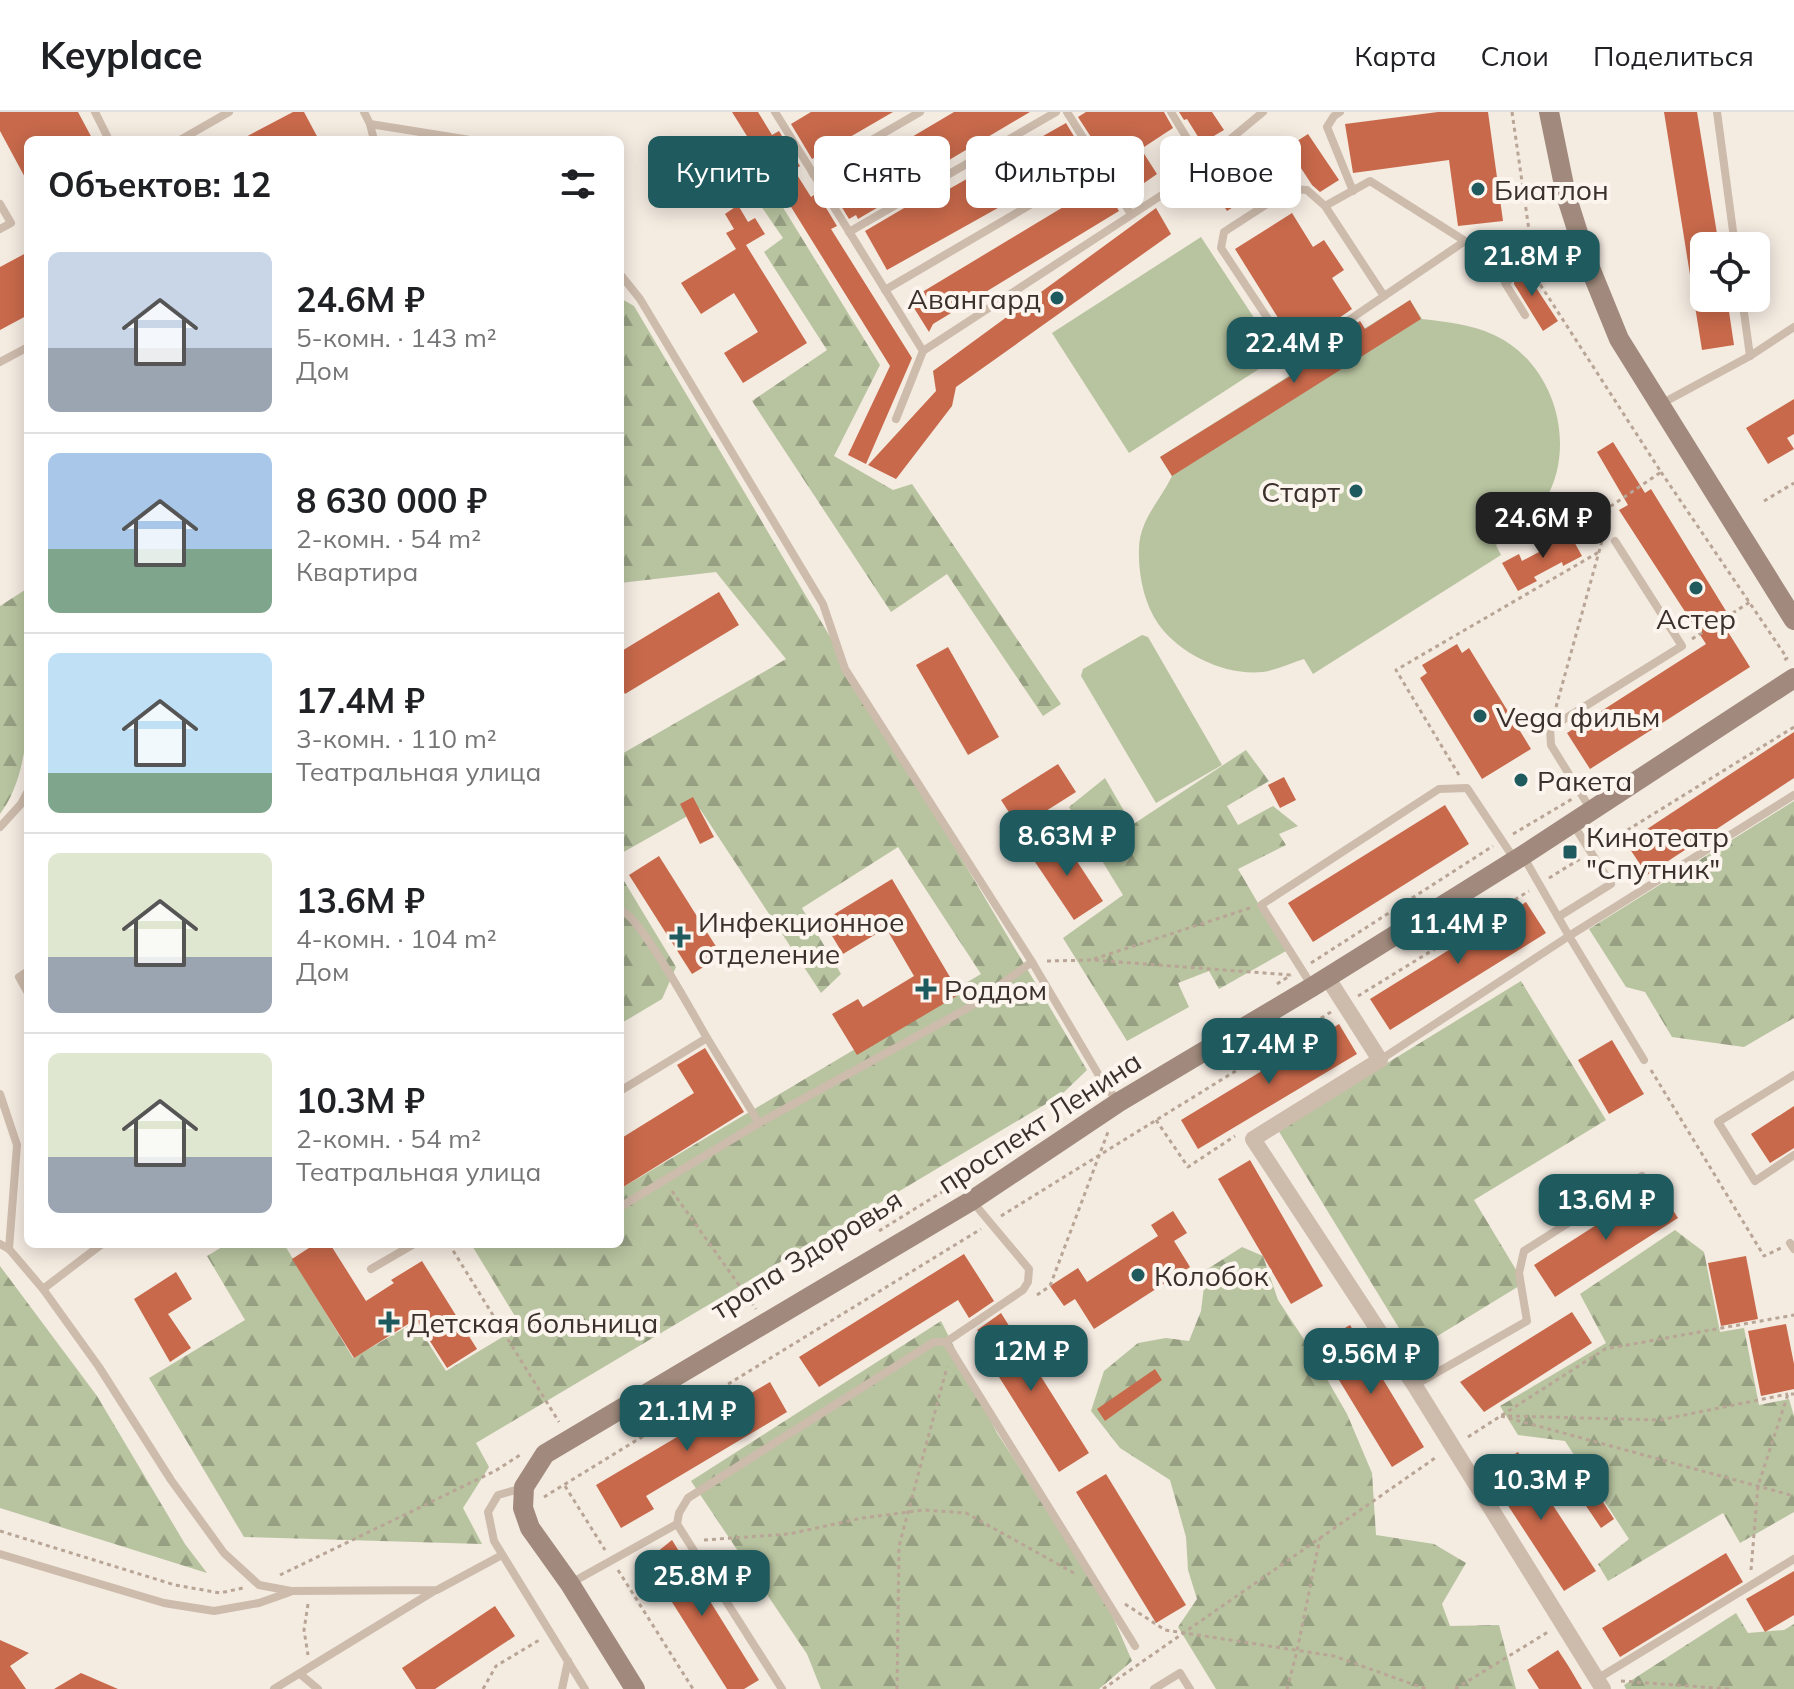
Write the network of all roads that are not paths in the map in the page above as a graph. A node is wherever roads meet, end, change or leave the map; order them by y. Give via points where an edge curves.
1 (95, 112) edge
2 (229, 112) edge
3 (364, 112) edge
4 (920, 112) edge
5 (1056, 112) edge
6 (1067, 112) edge
7 (1171, 112) edge
8 (1263, 112) edge
9 (1340, 112) edge
10 (1549, 112) edge
11 (1717, 112) edge
12 (779, 113) edge
13 (370, 124) junction
14 (107, 136) edge
15 (187, 136) edge
16 (373, 136) edge
17 (445, 136) edge
18 (1082, 136) edge
19 (1186, 136) edge
20 (1234, 136) edge
21 (813, 174) junction
22 (1353, 191) junction
23 (1160, 196) edge
24 (0, 204) edge
25 (1325, 206) junction
26 (1025, 208) edge
27 (1127, 208) edge
28 (1131, 214) junction
29 (0, 229) edge
30 (849, 232) junction
31 (1733, 232) edge
32 (1580, 238) junction
33 (1525, 271) dead end
34 (624, 279) edge
35 (1509, 280) dead end
36 (885, 290) junction
37 (1384, 296) junction
38 (1744, 312) edge
39 (1525, 315) dead end
40 (1794, 327) edge
41 (24, 349) edge
42 (923, 351) junction
43 (1750, 356) junction
44 (0, 362) edge
45 (1658, 405) junction
46 (896, 419) dead end
47 (1615, 541) dead end
48 (1794, 620) edge
49 (1786, 672) edge
50 (1794, 795) edge
51 (24, 798) edge
52 (1586, 802) junction
53 (1573, 823) junction
54 (0, 827) edge
55 (1519, 858) junction
56 (624, 911) edge
57 (1558, 917) junction
58 (1569, 936) junction
59 (1032, 962) junction
60 (1319, 982) junction
61 (707, 1038) junction
62 (1380, 1060) junction
63 (1644, 1060) road end
64 (1794, 1075) edge
65 (624, 1089) edge
66 (0, 1094) edge
67 (1119, 1102) junction
68 (759, 1123) junction
69 (1794, 1155) edge
70 (1642, 1176) dead end
71 (971, 1201) junction
72 (624, 1205) edge
73 (4, 1246) edge
74 (97, 1248) edge
75 (407, 1248) edge
76 (371, 1269) dead end
77 (43, 1289) junction
78 (946, 1342) junction
79 (1415, 1386) junction
80 (523, 1498) junction
81 (677, 1524) junction
82 (0, 1554) edge
83 (502, 1555) junction
84 (1794, 1559) edge
85 (570, 1584) junction
86 (437, 1590) junction
87 (291, 1591) junction
88 (1135, 1646) dead end
89 (568, 1661) junction
90 (300, 1674) junction
91 (1600, 1684) edge
92 (283, 1686) edge
93 (274, 1689) edge
94 (318, 1689) edge
95 (562, 1689) edge
96 (585, 1689) edge
97 (635, 1689) edge
98 (782, 1689) edge
99 (1154, 1689) edge
100 (1190, 1689) edge

1 - 14 lane
2 - 15 lane
3 - 13 lane
4 - 21 lane
5 - 30 lane
6 - 18 lane
7 - 19 lane
8 - 20 lane
9 - 22 lane via 1327,127
10 - 32 street
11 - 31 lane
12 - 21 lane
13 - 16 lane
13 - 17 lane
21 - 30 lane
22 - 25 lane
22 - 37 lane via 1370,181 1465,241
23 - 28 lane
24 - 29 lane via 11,223
25 - 37 lane
25 - 37 lane via 1307,190 1290,189 1224,232 1221,248 1290,352 1302,352
26 - 36 lane
27 - 28 lane
28 - 42 lane
30 - 36 lane
32 - 33 lane
32 - 45 street via 1619,339
34 - 59 lane via 823,604 845,669
35 - 39 lane via 1505,283
36 - 42 lane
38 - 43 lane
40 - 43 lane
41 - 44 lane
42 - 46 lane
43 - 45 lane
45 - 48 street
47 - 52 lane via 1682,646 1550,728 1551,745
49 - 52 street, проспект Ленина
50 - 58 lane
51 - 54 lane
52 - 53 street, проспект Ленина
53 - 55 street, проспект Ленина
53 - 57 lane via 1611,884
55 - 57 lane
55 - 60 street, проспект Ленина
55 - 60 lane via 1467,788 1439,789 1261,905 1301,969
56 - 61 lane via 647,936
57 - 58 lane
58 - 62 lane
58 - 63 lane
59 - 67 lane
59 - 68 lane via 968,1008
60 - 62 street via 1345,1004
60 - 67 street, проспект Ленина
61 - 65 lane
61 - 68 lane
62 - 79 street via 1253,1139
64 - 69 lane via 1718,1122 1755,1181
66 - 73 lane via 17,1145
67 - 71 street, проспект Ленина
68 - 72 lane
70 - 79 lane via 1524,1251 1519,1273 1527,1321
71 - 78 lane via 1029,1269 1028,1282
71 - 80 street, проспект Ленина via 545,1454
73 - 77 lane
74 - 77 lane
75 - 76 lane
77 - 87 lane via 224,1553 259,1585
78 - 81 lane via 934,1342 688,1498
78 - 88 lane
79 - 91 street
80 - 83 lane via 498,1495 488,1512
80 - 85 street via 530,1528
81 - 85 lane
81 - 98 lane
82 - 87 lane via 164,1603 214,1611
83 - 86 lane
83 - 89 lane
84 - 91 lane
85 - 97 street
86 - 87 lane
86 - 90 lane
89 - 95 lane
89 - 96 lane
90 - 92 lane
90 - 94 lane
92 - 93 lane
99 - 100 lane via 1180,1673

